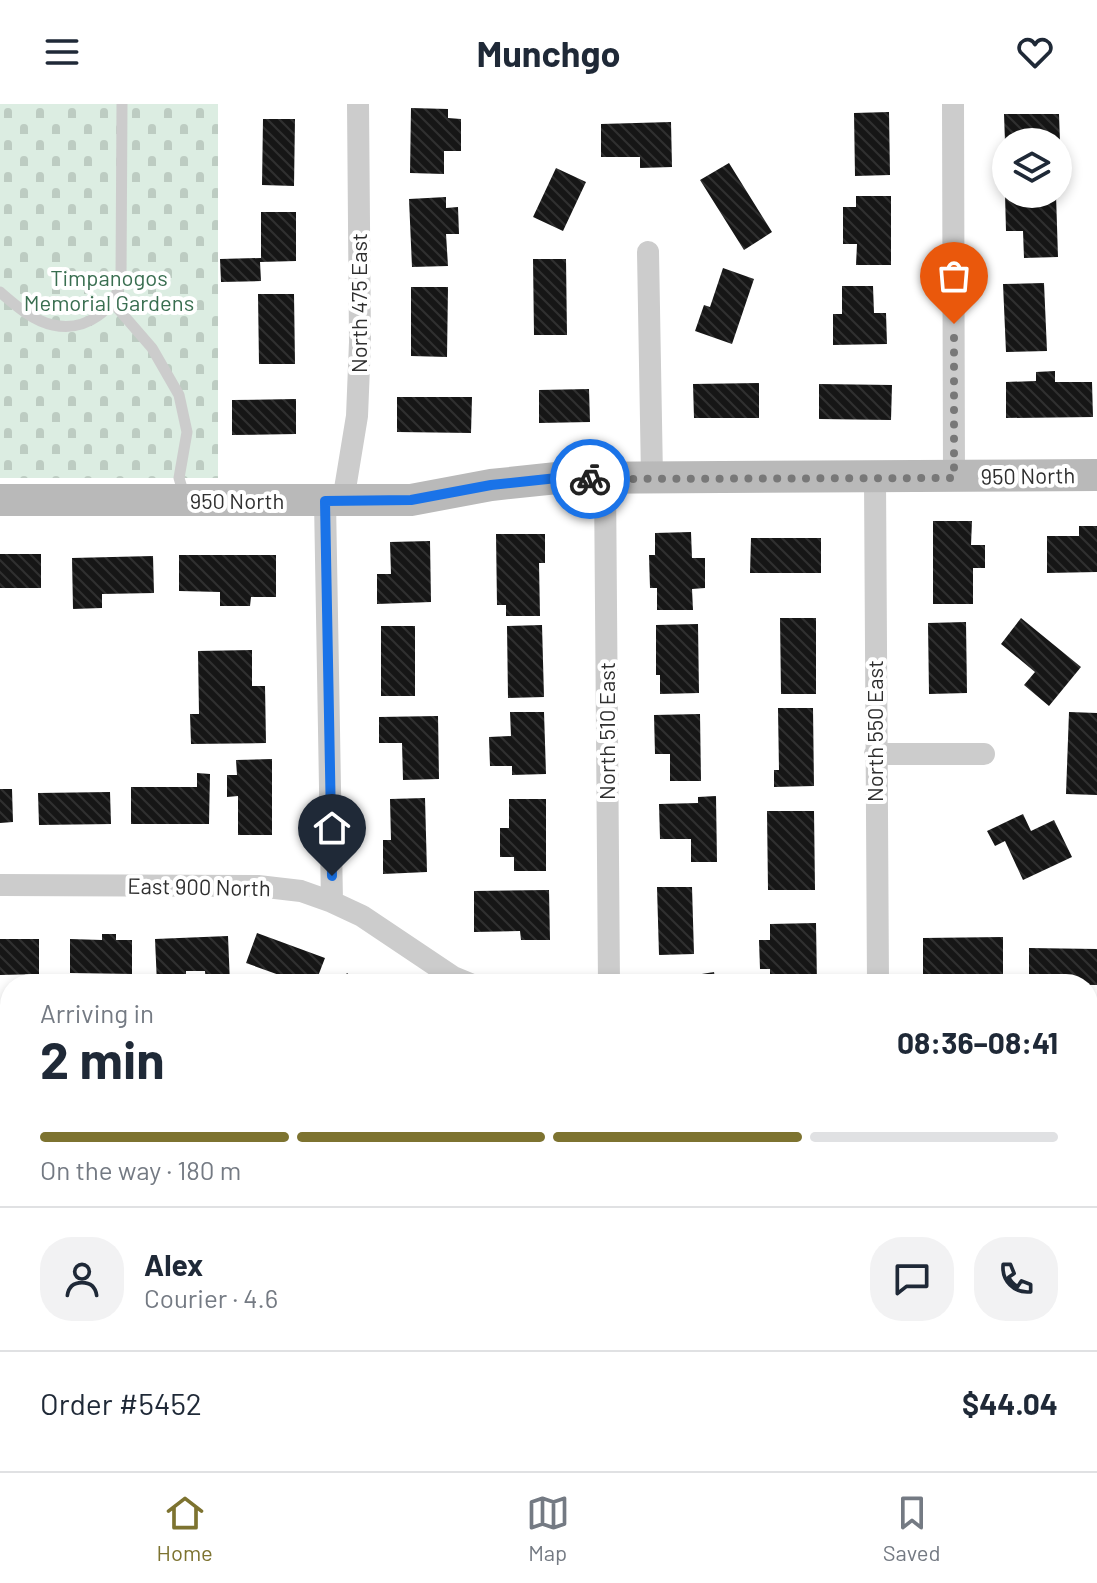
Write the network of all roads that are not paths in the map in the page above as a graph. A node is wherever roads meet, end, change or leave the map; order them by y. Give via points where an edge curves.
1 (122, 104) edge
2 (358, 104) edge
3 (953, 104) edge
4 (648, 252) dead end
5 (0, 292) edge
6 (113, 303) junction
7 (1097, 475) edge
8 (652, 477) junction
9 (875, 478) junction
10 (954, 478) junction
11 (605, 479) junction
12 (0, 500) edge
13 (186, 501) junction
14 (334, 501) junction
15 (875, 754) junction
16 (984, 754) dead end
17 (0, 885) edge
18 (332, 902) junction
19 (449, 974) edge
20 (609, 974) edge
21 (878, 974) edge

1 - 6 lane via 121,278
2 - 14 street, North 475 East via 357,416
3 - 10 street
4 - 8 street
5 - 6 lane via 52,325 87,322
6 - 13 lane via 152,348 179,395 187,432 179,478
7 - 10 street, 950 North
8 - 9 street, 950 North
8 - 11 street, 950 North
9 - 10 street, 950 North
9 - 15 street, North 550 East
11 - 14 street, 950 North via 491,485 411,500
11 - 20 street, North 510 East
12 - 13 street, 950 North
13 - 14 street, 950 North
14 - 18 street, North 475 East
15 - 16 street
15 - 21 street, North 550 East
17 - 18 street, East 900 North via 258,886 301,891
18 - 19 street, East 900 North

